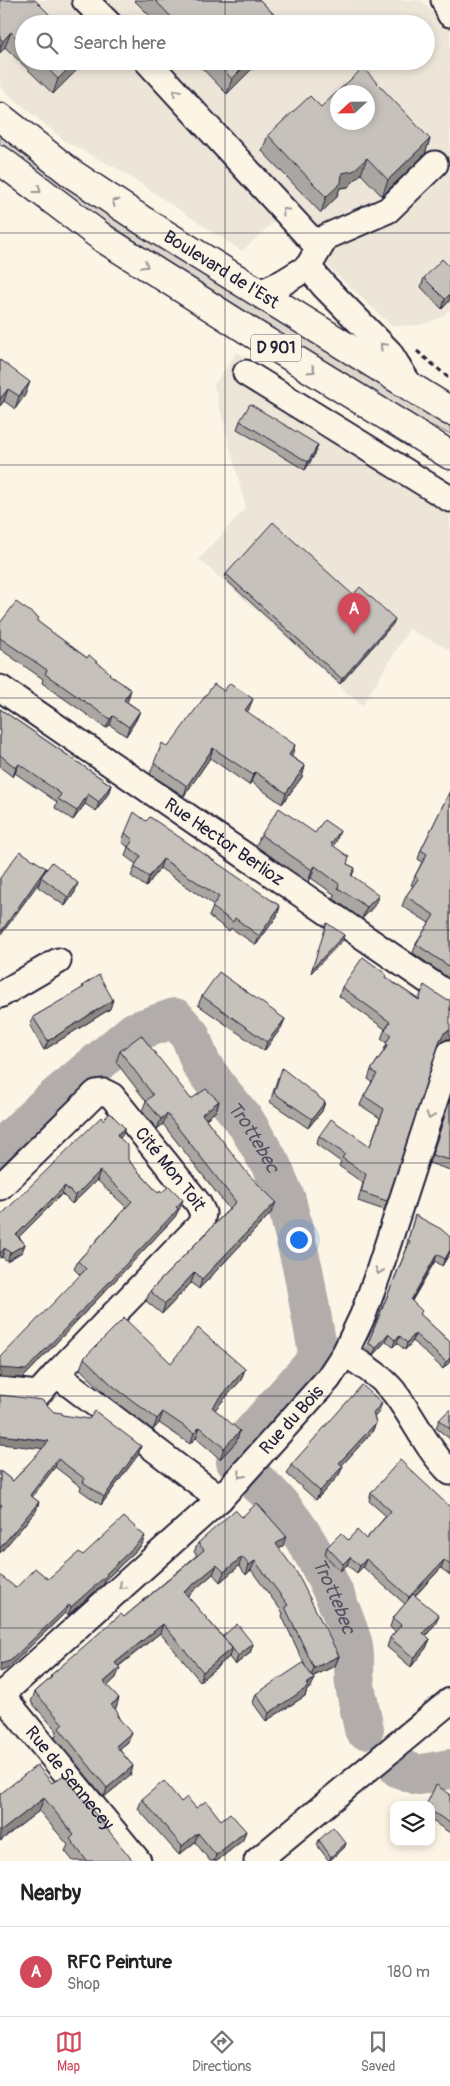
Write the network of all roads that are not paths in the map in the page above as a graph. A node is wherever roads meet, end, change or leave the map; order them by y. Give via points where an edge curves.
1 (85, 0) edge
2 (444, 0) edge
3 (450, 14) edge
4 (100, 15) edge
5 (156, 70) edge
6 (0, 116) edge
7 (0, 160) edge
8 (435, 164) dead end
9 (313, 257) junction
10 (260, 293) junction
11 (246, 373) dead end
12 (410, 386) junction
13 (450, 411) edge
14 (450, 455) edge
15 (450, 500) edge
16 (0, 688) edge
17 (58, 961) dead end
18 (0, 995) edge
19 (450, 996) edge
20 (450, 1053) edge
21 (0, 1188) edge
22 (346, 1353) junction
23 (56, 1374) junction
24 (0, 1390) edge
25 (450, 1472) edge
26 (220, 1498) junction
27 (0, 1695) edge
28 (450, 1701) edge
29 (138, 1861) edge
30 (257, 1861) edge

1 - 4 street
2 - 3 street
9 -> 5 street
10 -> 6 main road, Boulevard de l'Est / D 901 via 71,173
7 -> 14 main road, D 901 via 104,239
8 - 9 street via 388,210 326,237
9 - 10 street via 282,283
12 -> 9 street via 389,352 324,286
10 - 12 main road, Boulevard de l'Est / D 901
11 - 15 street
12 - 13 main road, Boulevard de l'Est / D 901
16 - 19 street, Rue Hector Berlioz
17 - 18 street
20 -> 22 street, Rue du Bois via 378,1274
21 - 23 street, Cité Mon Toit via 96,1093 104,1092 118,1104 203,1213 201,1224
22 - 25 street via 393,1391 438,1460
22 -> 26 street, Rue du Bois via 328,1379
23 - 24 street, Cité Mon Toit via 38,1394
23 - 26 street
26 -> 27 street, Rue du Bois
27 - 29 street, Rue de Sennecey
28 - 30 street

